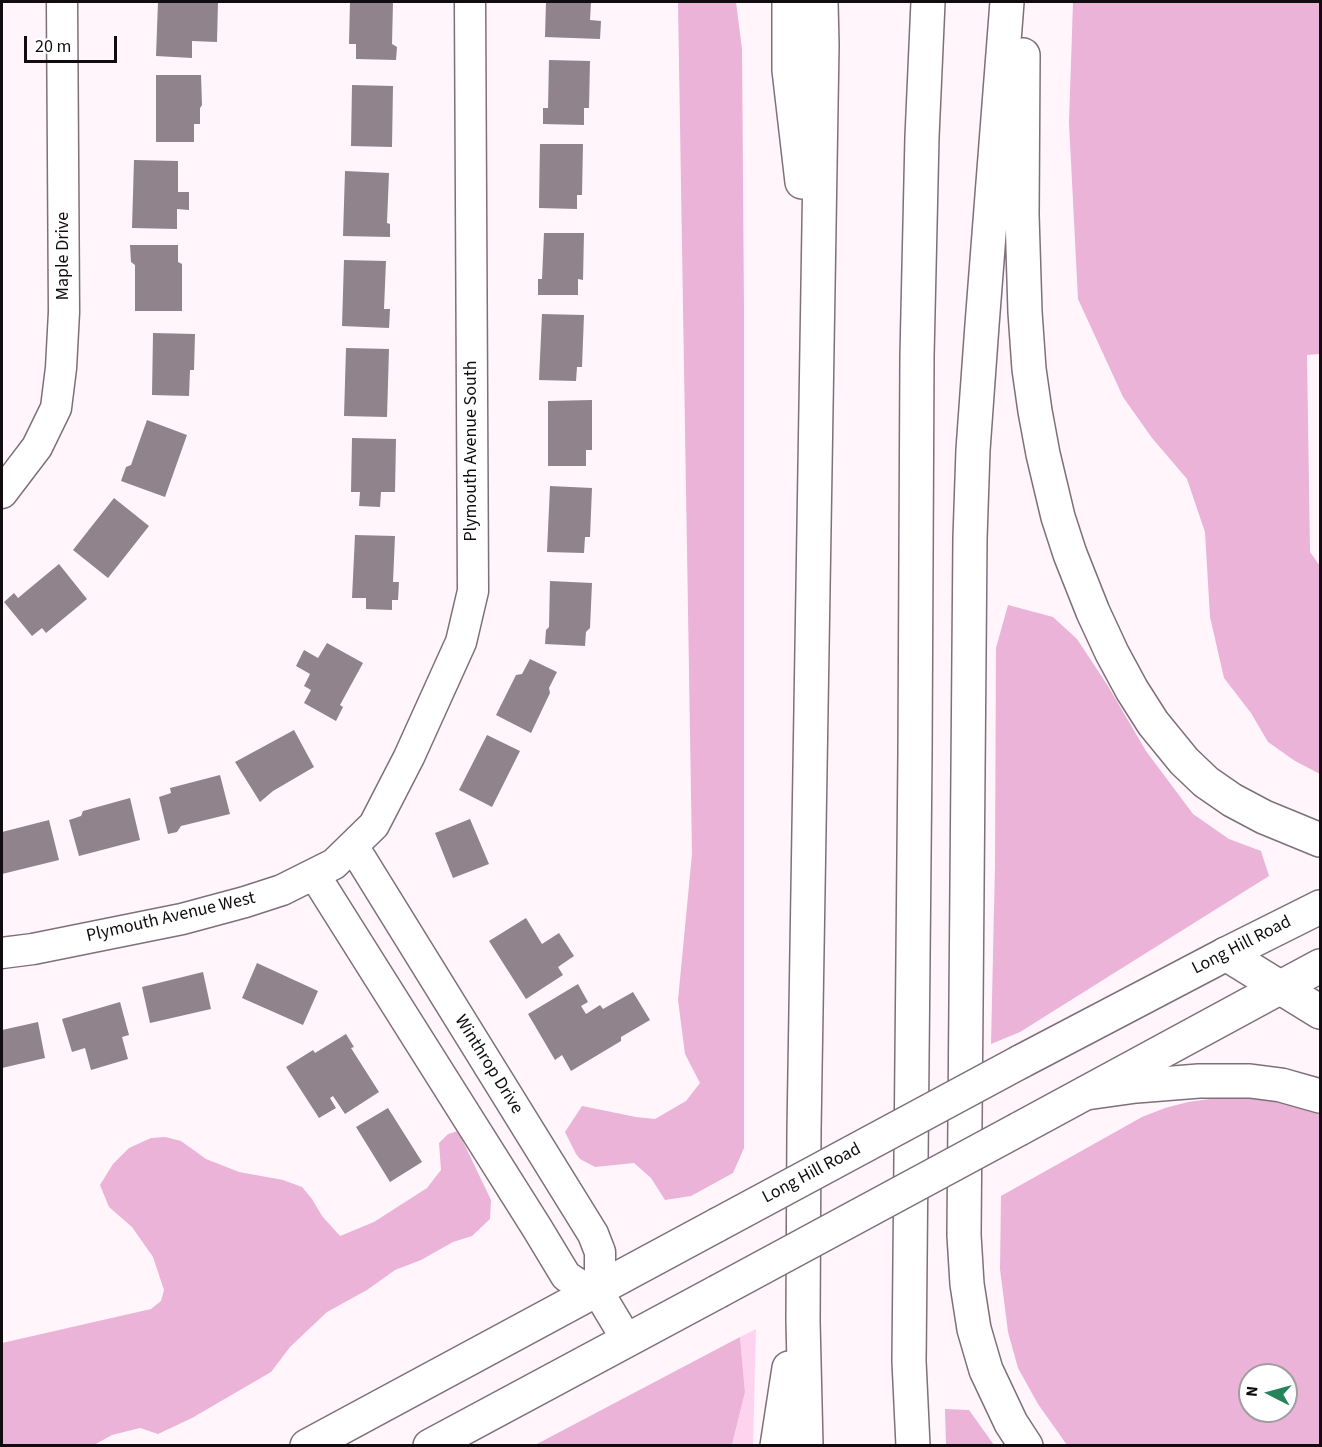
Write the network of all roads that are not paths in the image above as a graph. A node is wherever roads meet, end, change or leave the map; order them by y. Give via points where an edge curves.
1 (62, 2) edge
2 (470, 2) edge
3 (789, 2) edge
4 (821, 2) edge
5 (928, 2) edge
6 (1006, 2) edge
7 (1023, 2) edge
8 (817, 314) junction
9 (2, 493) edge
10 (1320, 840) edge
11 (334, 861) junction
12 (1320, 907) edge
13 (2, 953) edge
14 (1226, 954) junction
15 (1320, 966) edge
16 (1281, 987) junction
17 (1320, 1012) edge
18 (1086, 1093) junction
19 (1320, 1096) edge
20 (803, 1217) junction
21 (597, 1290) junction
22 (627, 1340) junction
23 (307, 1446) edge
24 (430, 1446) edge
25 (777, 1446) edge
26 (806, 1446) edge
27 (913, 1446) edge
28 (1026, 1446) edge

1 - 9 street, Maple Drive via 61,368 56,408 37,447
2 - 11 street, Plymouth Avenue South via 473,591 461,642 374,825
3 - 8 main road via 789,70
4 - 8 main road
5 - 27 main road via 917,356 909,1361
6 - 28 main road via 970,538 964,1235 974,1329 987,1370
7 - 10 main road via 1022,215 1029,369 1043,454 1070,554 1093,612 1132,690 1152,723 1184,761 1232,800
8 - 20 main road
11 - 13 street, Plymouth Avenue West via 282,890 245,903
11 - 21 street via 566,1276
11 - 21 street, Winthrop Drive via 593,1234 600,1252
12 - 14 main road, Long Hill Road
14 - 16 main road
14 - 21 main road, Long Hill Road, bridge
15 - 16 main road
16 - 17 main road
16 - 18 main road
18 - 19 main road via 1199,1081 1250,1081
18 - 22 main road, bridge
20 - 25 main road via 798,1290
20 - 26 main road
21 - 22 street
21 - 23 main road, Long Hill Road
22 - 24 main road

